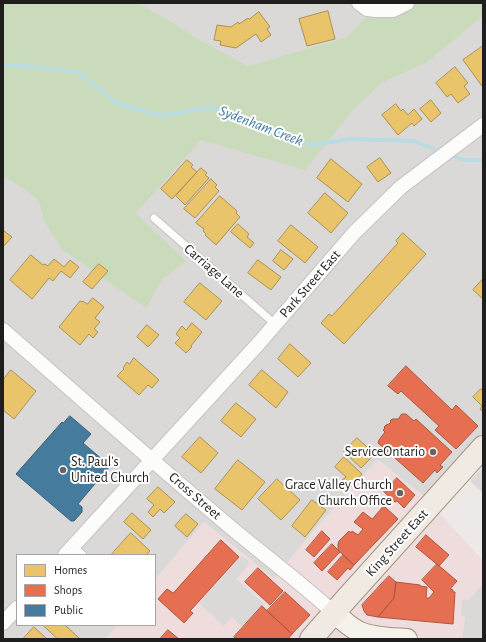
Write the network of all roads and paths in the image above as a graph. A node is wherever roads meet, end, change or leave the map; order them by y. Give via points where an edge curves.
1 (407, 3) edge
2 (363, 6) edge
3 (483, 125) edge
4 (154, 218) dead end
5 (275, 324) junction
6 (3, 330) edge
7 (483, 447) edge
8 (152, 459) junction
9 (74, 552) edge
10 (16, 609) edge
11 (334, 613) junction
12 (3, 623) edge
13 (311, 639) edge
14 (408, 639) edge

1 - 2 street via 393,10 376,10
3 - 5 street, Park Street East via 389,198 354,233
4 - 5 lane, Carriage Lane
5 - 8 street, Park Street East
6 - 8 street, Cross Street
7 - 11 main road, King Street East
8 - 9 street, Park Street East
8 - 11 street, Cross Street
10 - 12 street
11 - 13 main road, King Street East
11 - 14 main road via 360,632 372,636

